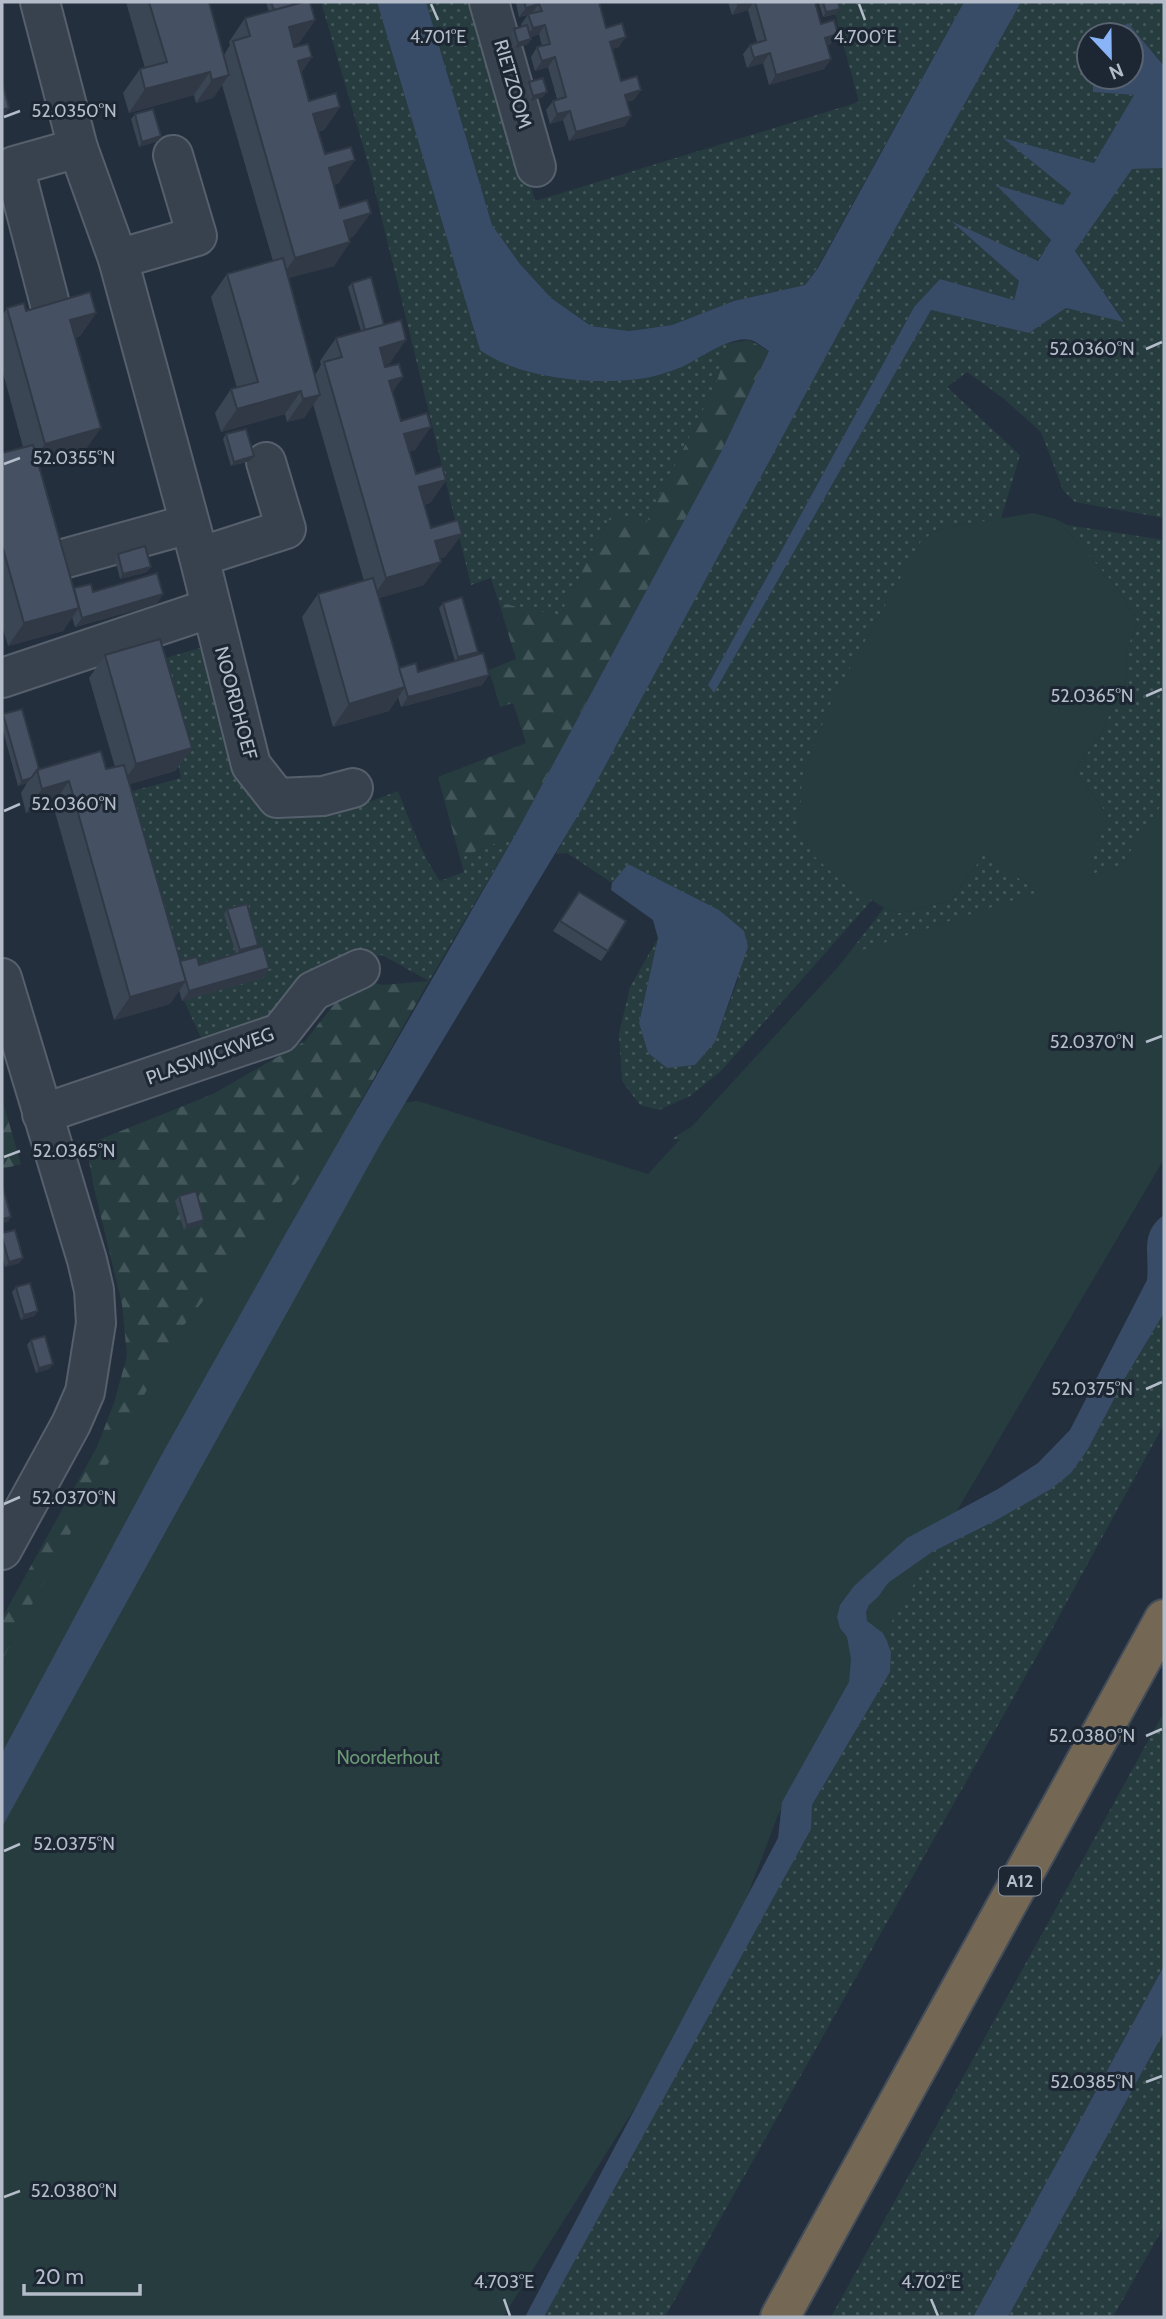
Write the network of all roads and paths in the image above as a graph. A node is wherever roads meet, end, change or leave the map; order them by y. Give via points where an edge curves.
1 (40, 2) edge
2 (489, 2) edge
3 (78, 148) junction
4 (173, 155) dead end
5 (536, 167) dead end
6 (118, 259) junction
7 (51, 308) edge
8 (266, 462) dead end
9 (194, 540) junction
10 (63, 559) edge
11 (211, 608) junction
12 (2, 678) edge
13 (353, 788) dead end
14 (360, 969) dead end
15 (2, 978) edge
16 (42, 1114) junction
17 (2, 1550) edge
18 (1164, 1619) edge
19 (780, 2317) edge

1 - 3 street, NOORDHOEF
2 - 5 street, RIETZOOM
3 - 6 street, NOORDHOEF
3 - 7 street via 14,166
4 - 6 street via 197,236
6 - 9 street, NOORDHOEF
8 - 9 street via 286,529
9 - 10 street
9 - 11 street, NOORDHOEF
11 - 12 street
11 - 13 street, NOORDHOEF via 251,765 277,798 323,796
14 - 16 street, PLASWIJCKWEG via 313,991 280,1033
15 - 16 street
16 - 17 street via 87,1260 96,1322 85,1392
18 - 19 highway, A12

